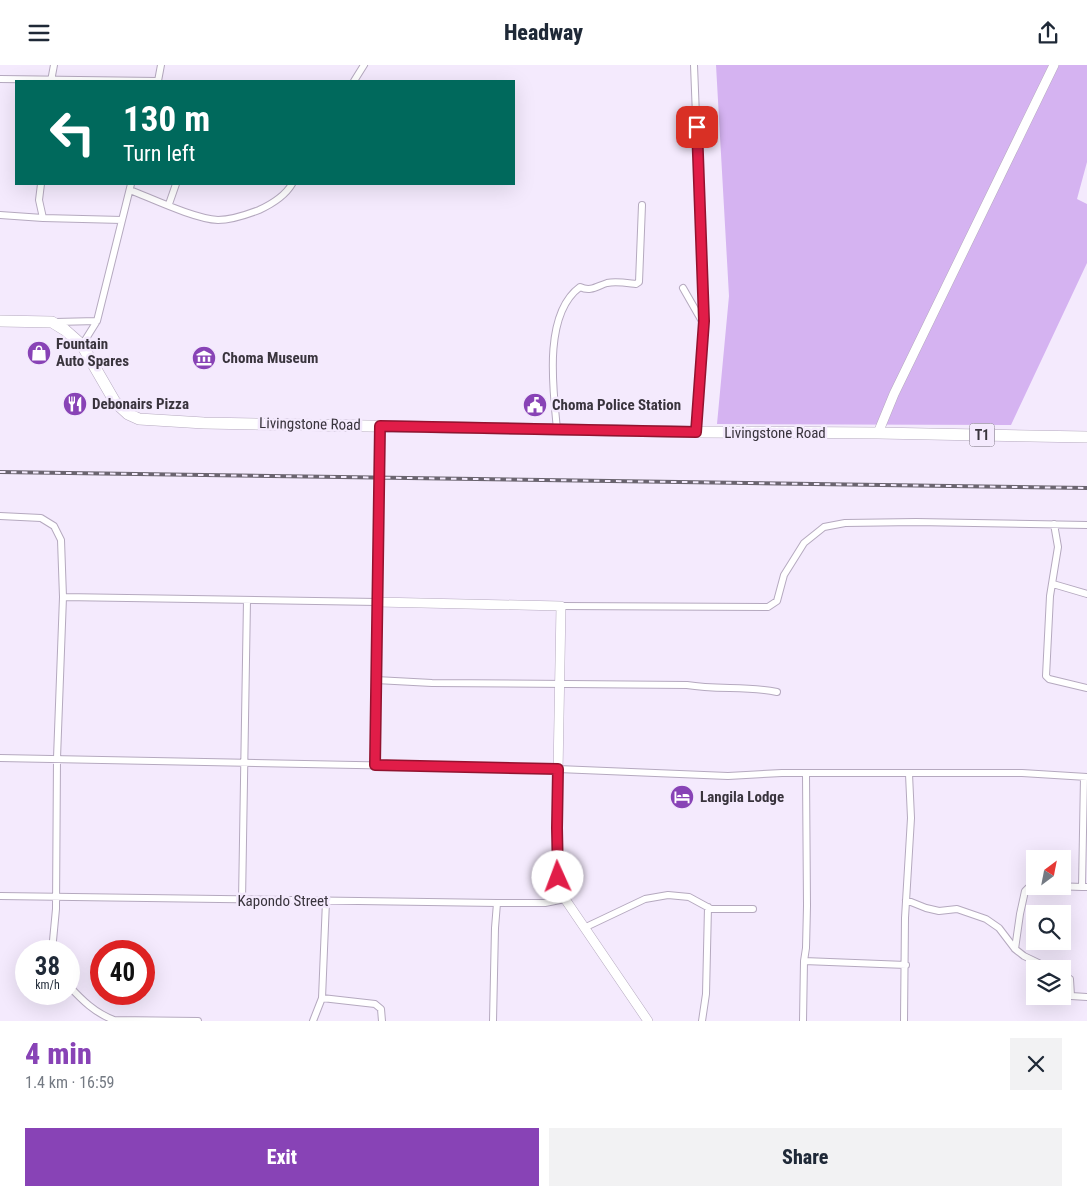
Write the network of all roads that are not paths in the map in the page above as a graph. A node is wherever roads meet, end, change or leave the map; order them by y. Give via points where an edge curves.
1 (54, 65) edge
2 (161, 65) edge
3 (364, 65) edge
4 (694, 65) edge
5 (1054, 65) edge
6 (0, 79) edge
7 (51, 80) edge
8 (158, 80) edge
9 (355, 80) edge
10 (41, 185) edge
11 (176, 185) edge
12 (291, 185) edge
13 (131, 187) edge
14 (169, 205) junction
15 (642, 205) dead end
16 (0, 215) edge
17 (43, 218) junction
18 (122, 219) junction
19 (683, 289) dead end
20 (0, 321) edge
21 (97, 321) junction
22 (52, 322) junction
23 (704, 325) junction
24 (82, 345) junction
25 (380, 426) junction
26 (557, 429) junction
27 (696, 432) junction
28 (878, 433) junction
29 (1087, 437) edge
30 (0, 516) edge
31 (1054, 524) junction
32 (1087, 525) edge
33 (1053, 583) junction
34 (1087, 594) edge
35 (63, 597) junction
36 (247, 600) junction
37 (377, 602) junction
38 (561, 606) junction
39 (376, 680) junction
40 (560, 684) junction
41 (1087, 688) edge
42 (777, 692) dead end
43 (0, 758) edge
44 (57, 758) junction
45 (243, 762) junction
46 (375, 765) junction
47 (558, 769) junction
48 (806, 774) junction
49 (909, 774) junction
50 (1086, 777) edge
51 (1071, 887) edge
52 (1085, 887) edge
53 (1026, 891) edge
54 (0, 896) edge
55 (56, 897) junction
56 (565, 899) junction
57 (906, 900) junction
58 (242, 901) junction
59 (326, 901) junction
60 (497, 903) junction
61 (708, 907) junction
62 (753, 909) dead end
63 (586, 927) junction
64 (53, 940) edge
65 (1015, 949) junction
66 (1032, 960) edge
67 (804, 961) junction
68 (906, 965) junction
69 (1071, 988) edge
70 (80, 997) edge
71 (1087, 997) edge
72 (322, 998) junction
73 (198, 1021) edge
74 (313, 1021) edge
75 (382, 1021) edge
76 (493, 1021) edge
77 (648, 1021) edge
78 (702, 1021) edge
79 (802, 1021) edge
80 (904, 1021) edge

1 - 7 street
2 - 8 street
3 - 9 street
4 - 23 street
5 - 28 street
6 - 7 street
10 - 17 street via 39,200
11 - 14 street
12 - 14 street via 277,200 248,215 230,219 208,219
13 - 14 street
13 - 18 street
15 - 26 street via 639,282 608,283 598,288 580,287 561,312 553,375
16 - 17 street
17 - 18 street
18 - 21 street
19 - 23 street
20 - 22 highway
21 - 22 street
21 - 24 street
22 - 24 highway, Livingstone Road / T1
23 - 27 street
24 - 25 highway, Livingstone Road / T1 via 115,401 128,414 139,419
25 - 26 highway, Livingstone Road / T1
25 - 37 street
26 - 27 highway, Livingstone Road / T1
27 - 28 highway, Livingstone Road / T1
28 - 29 highway, Livingstone Road / T1
30 - 35 street via 41,518 54,526 61,541
31 - 32 street
31 - 33 street via 1058,547
31 - 38 street via 845,523 824,527 804,543 784,575 777,601 768,607
33 - 34 street
33 - 41 street via 1046,676
35 - 36 street
35 - 44 street
36 - 37 street
36 - 45 street
37 - 38 street
37 - 39 street
38 - 40 street
39 - 40 street
39 - 46 street
40 - 42 street via 687,685
40 - 47 street
43 - 44 street
44 - 45 street
44 - 55 street
45 - 46 street
45 - 58 street
46 - 47 street
47 - 48 street via 728,776
47 - 56 street via 558,877
48 - 49 street
48 - 67 street
49 - 50 street via 1022,773
49 - 57 street via 912,818
50 - 52 street
51 - 52 street
53 - 65 street
54 - 55 street, Kapondo Street
55 - 58 street, Kapondo Street
55 - 64 street
56 - 60 street, Kapondo Street via 545,903
56 - 63 street
57 - 65 street via 933,910 957,909 986,919 999,928
57 - 68 street
58 - 59 street, Kapondo Street
59 - 60 street, Kapondo Street
59 - 72 street
60 - 76 street
61 - 62 street
61 - 63 street via 689,897 668,895 645,899
61 - 78 street via 706,994
63 - 77 street
65 - 66 street
67 - 68 street
67 - 79 street
68 - 80 street
69 - 71 street via 1072,996
70 - 73 street via 92,1009 114,1020
72 - 74 street
72 - 75 street via 375,1004 381,1009

